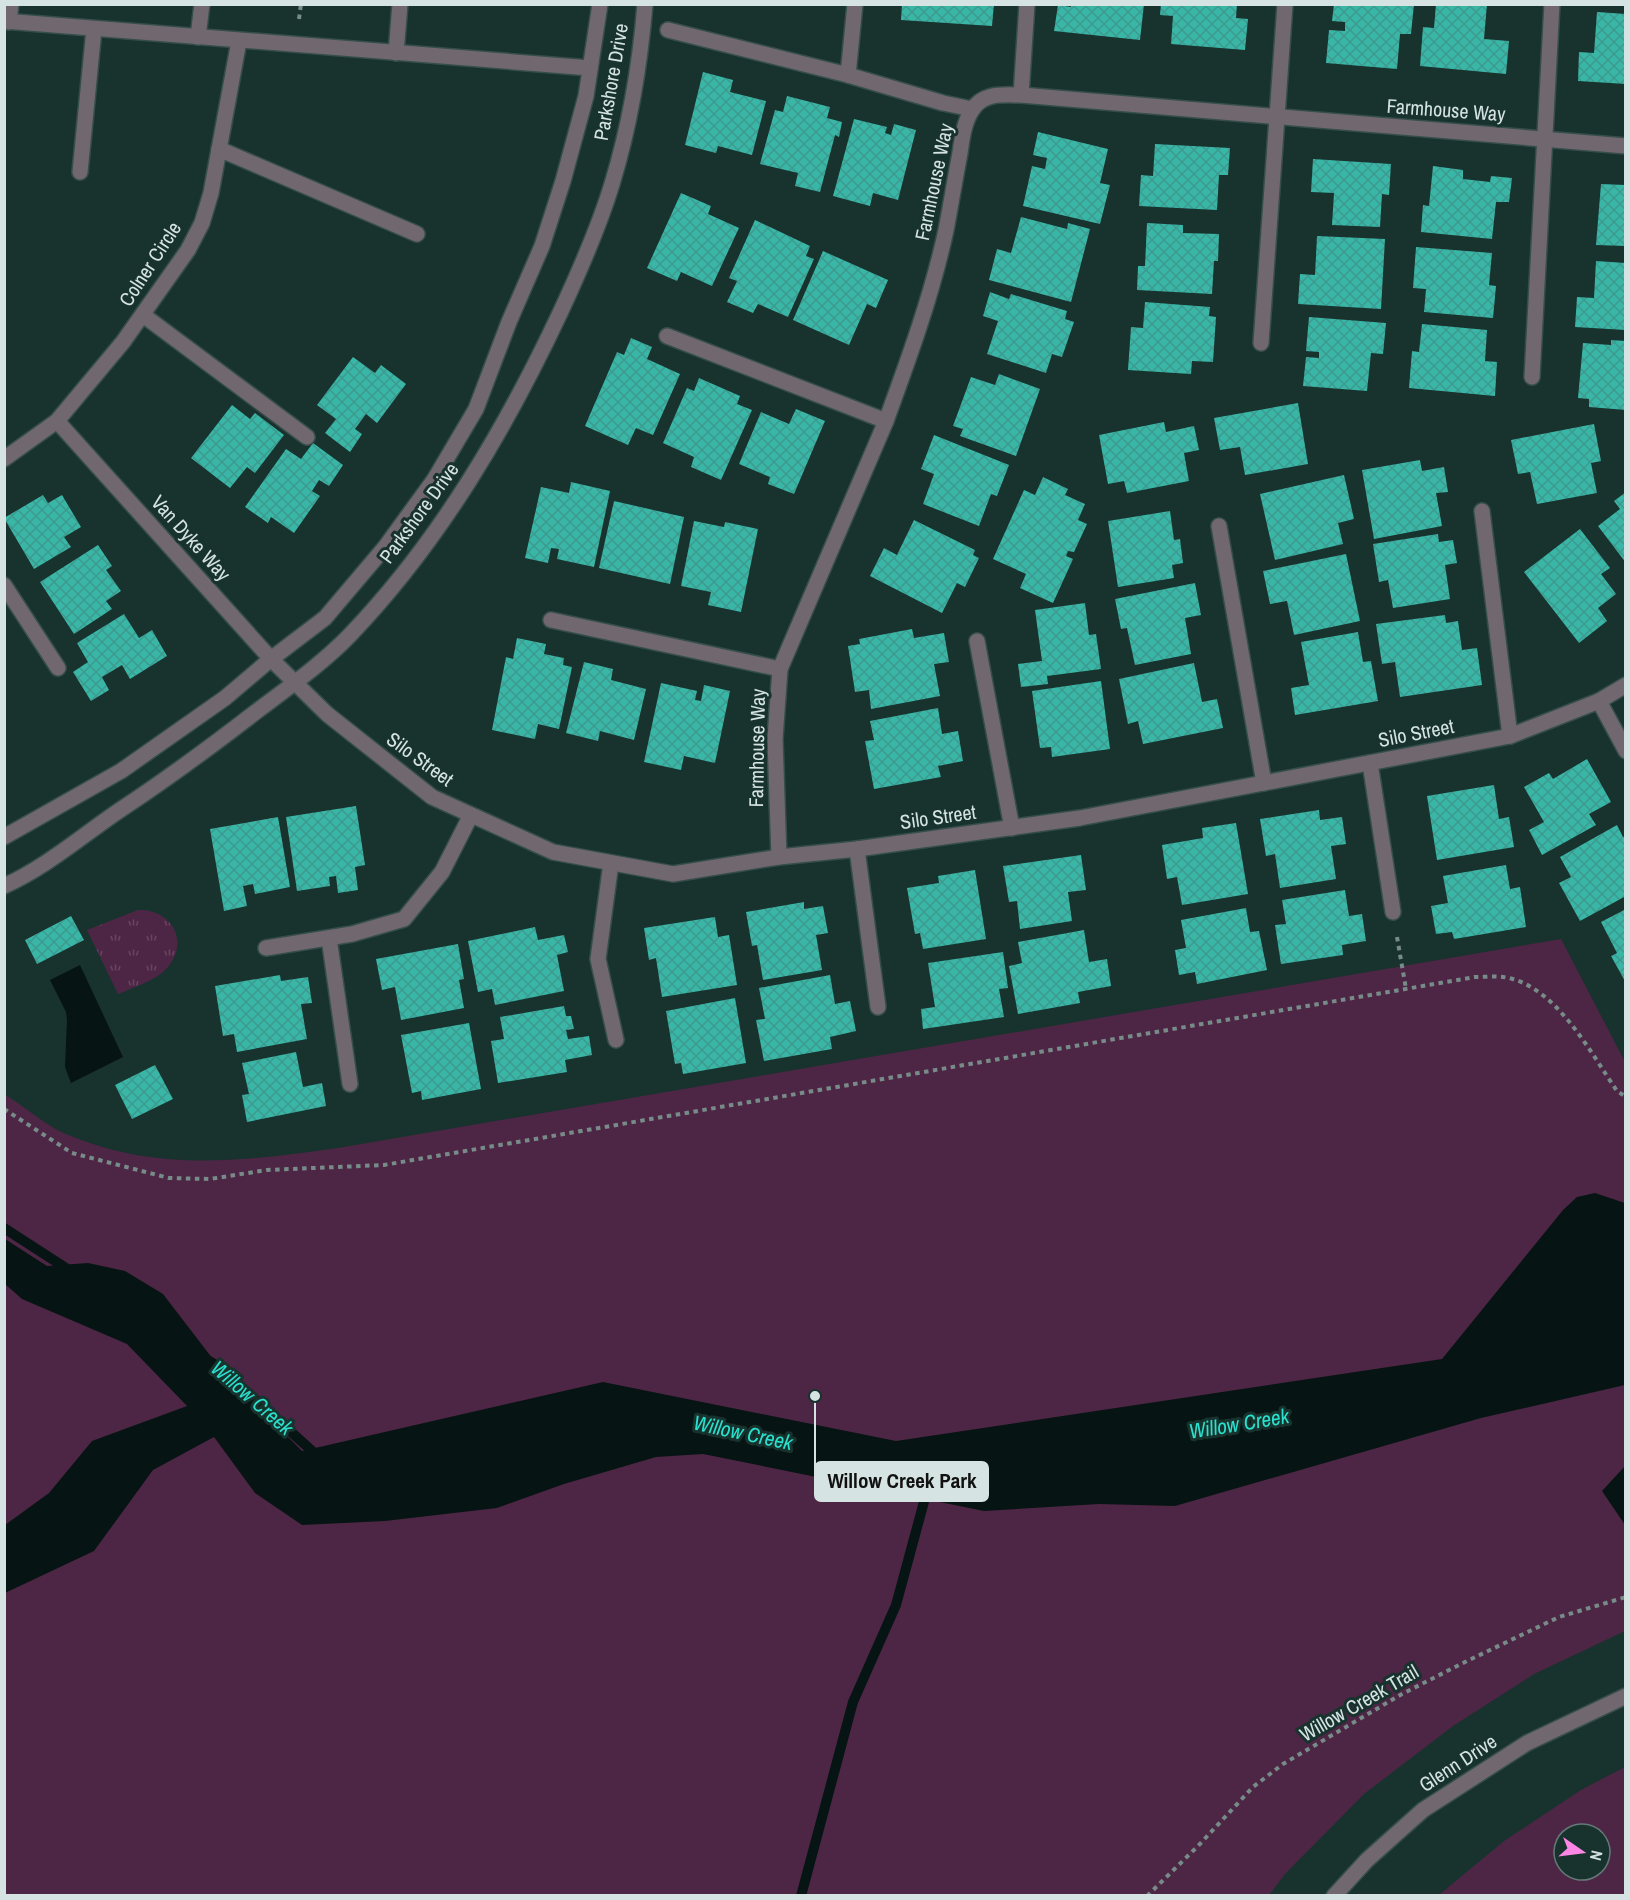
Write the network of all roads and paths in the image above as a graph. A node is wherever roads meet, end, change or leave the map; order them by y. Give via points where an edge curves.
1 (11, 4) edge
2 (202, 4) edge
3 (400, 4) edge
4 (600, 4) edge
5 (645, 4) edge
6 (855, 4) edge
7 (1027, 4) edge
8 (1285, 4) edge
9 (1552, 4) edge
10 (7, 21) edge
11 (94, 29) junction
12 (668, 30) dead end
13 (198, 38) junction
14 (239, 41) junction
15 (396, 53) junction
16 (590, 68) junction
17 (848, 75) junction
18 (1021, 95) junction
19 (972, 109) junction
20 (1276, 118) junction
21 (1544, 139) junction
22 (1626, 146) edge
23 (219, 149) junction
24 (80, 172) dead end
25 (417, 234) dead end
26 (143, 315) junction
27 (667, 336) dead end
28 (1262, 343) dead end
29 (1532, 377) dead end
30 (57, 421) junction
31 (886, 421) junction
32 (306, 437) dead end
33 (4, 459) edge
34 (1482, 511) dead end
35 (1219, 526) dead end
36 (4, 585) edge
37 (551, 620) dead end
38 (977, 641) dead end
39 (271, 659) junction
40 (58, 668) dead end
41 (780, 669) junction
42 (295, 683) junction
43 (1626, 685) edge
44 (1599, 701) junction
45 (1510, 736) junction
46 (1626, 751) edge
47 (1370, 763) junction
48 (1264, 783) junction
49 (471, 815) junction
50 (1012, 828) junction
51 (4, 837) edge
52 (857, 849) junction
53 (779, 857) junction
54 (611, 863) junction
55 (4, 886) edge
56 (1393, 912) joint
57 (329, 938) junction
58 (266, 948) dead end
59 (1406, 989) junction
60 (878, 1007) dead end
61 (616, 1040) dead end
62 (350, 1084) dead end
63 (1626, 1097) edge
64 (4, 1109) edge
65 (1626, 1597) edge
66 (1626, 1696) edge
67 (1147, 1896) edge
68 (1334, 1896) edge

1 - 10 street
2 - 13 street
3 - 15 street
4 - 16 street, Parkshore Drive
5 - 42 street, Parkshore Drive via 633,102 612,185 583,262 506,421 413,561 349,636
6 - 17 street
7 - 18 street
8 - 20 street
9 - 21 street
10 - 11 street
11 - 13 street
11 - 24 street
12 - 17 street
13 - 14 street
14 - 15 street
14 - 23 street, Colner Circle
15 - 16 street
16 - 39 street, Parkshore Drive via 563,182 476,409 434,480 386,546 325,618
17 - 19 street
18 - 19 street, Farmhouse Way via 988,96
18 - 20 street, Farmhouse Way
19 - 31 street, Farmhouse Way via 930,295
20 - 21 street, Farmhouse Way
20 - 28 street
21 - 22 street, Farmhouse Way
21 - 29 street
23 - 25 street
23 - 26 street, Colner Circle via 202,223
26 - 30 street, Colner Circle
26 - 32 street
27 - 31 street
30 - 33 street, Colner Circle
30 - 39 street, Van Dyke Way
31 - 41 street, Farmhouse Way
34 - 45 street
35 - 48 street
36 - 40 street
37 - 41 street
38 - 50 street
39 - 42 street, Van Dyke Way
39 - 51 street, Parkshore Drive via 225,698 121,771
41 - 53 street, Farmhouse Way via 775,739
42 - 49 street, Silo Street via 327,714 432,797
42 - 55 street, Parkshore Drive via 175,774 22,878
43 - 44 street, Silo Street
44 - 45 street, Silo Street
44 - 46 street
45 - 47 street, Silo Street
47 - 48 street, Silo Street
47 - 56 street
48 - 50 street, Silo Street
49 - 54 street, Silo Street via 553,852
49 - 57 street via 442,872 404,919
50 - 52 street, Silo Street
52 - 53 street, Silo Street
52 - 60 street
53 - 54 street, Silo Street via 673,874
54 - 61 street via 598,959
56 - 59 path
57 - 58 street
57 - 62 street
59 - 63 path via 1475,977 1504,977 1531,987 1554,1003 1617,1091
59 - 64 path via 384,1165 267,1170 210,1179 169,1178 72,1152
65 - 67 path, Willow Creek Trail via 1559,1617 1423,1683 1283,1764 1253,1787
66 - 68 street, Glenn Drive via 1527,1743 1432,1804 1398,1831

